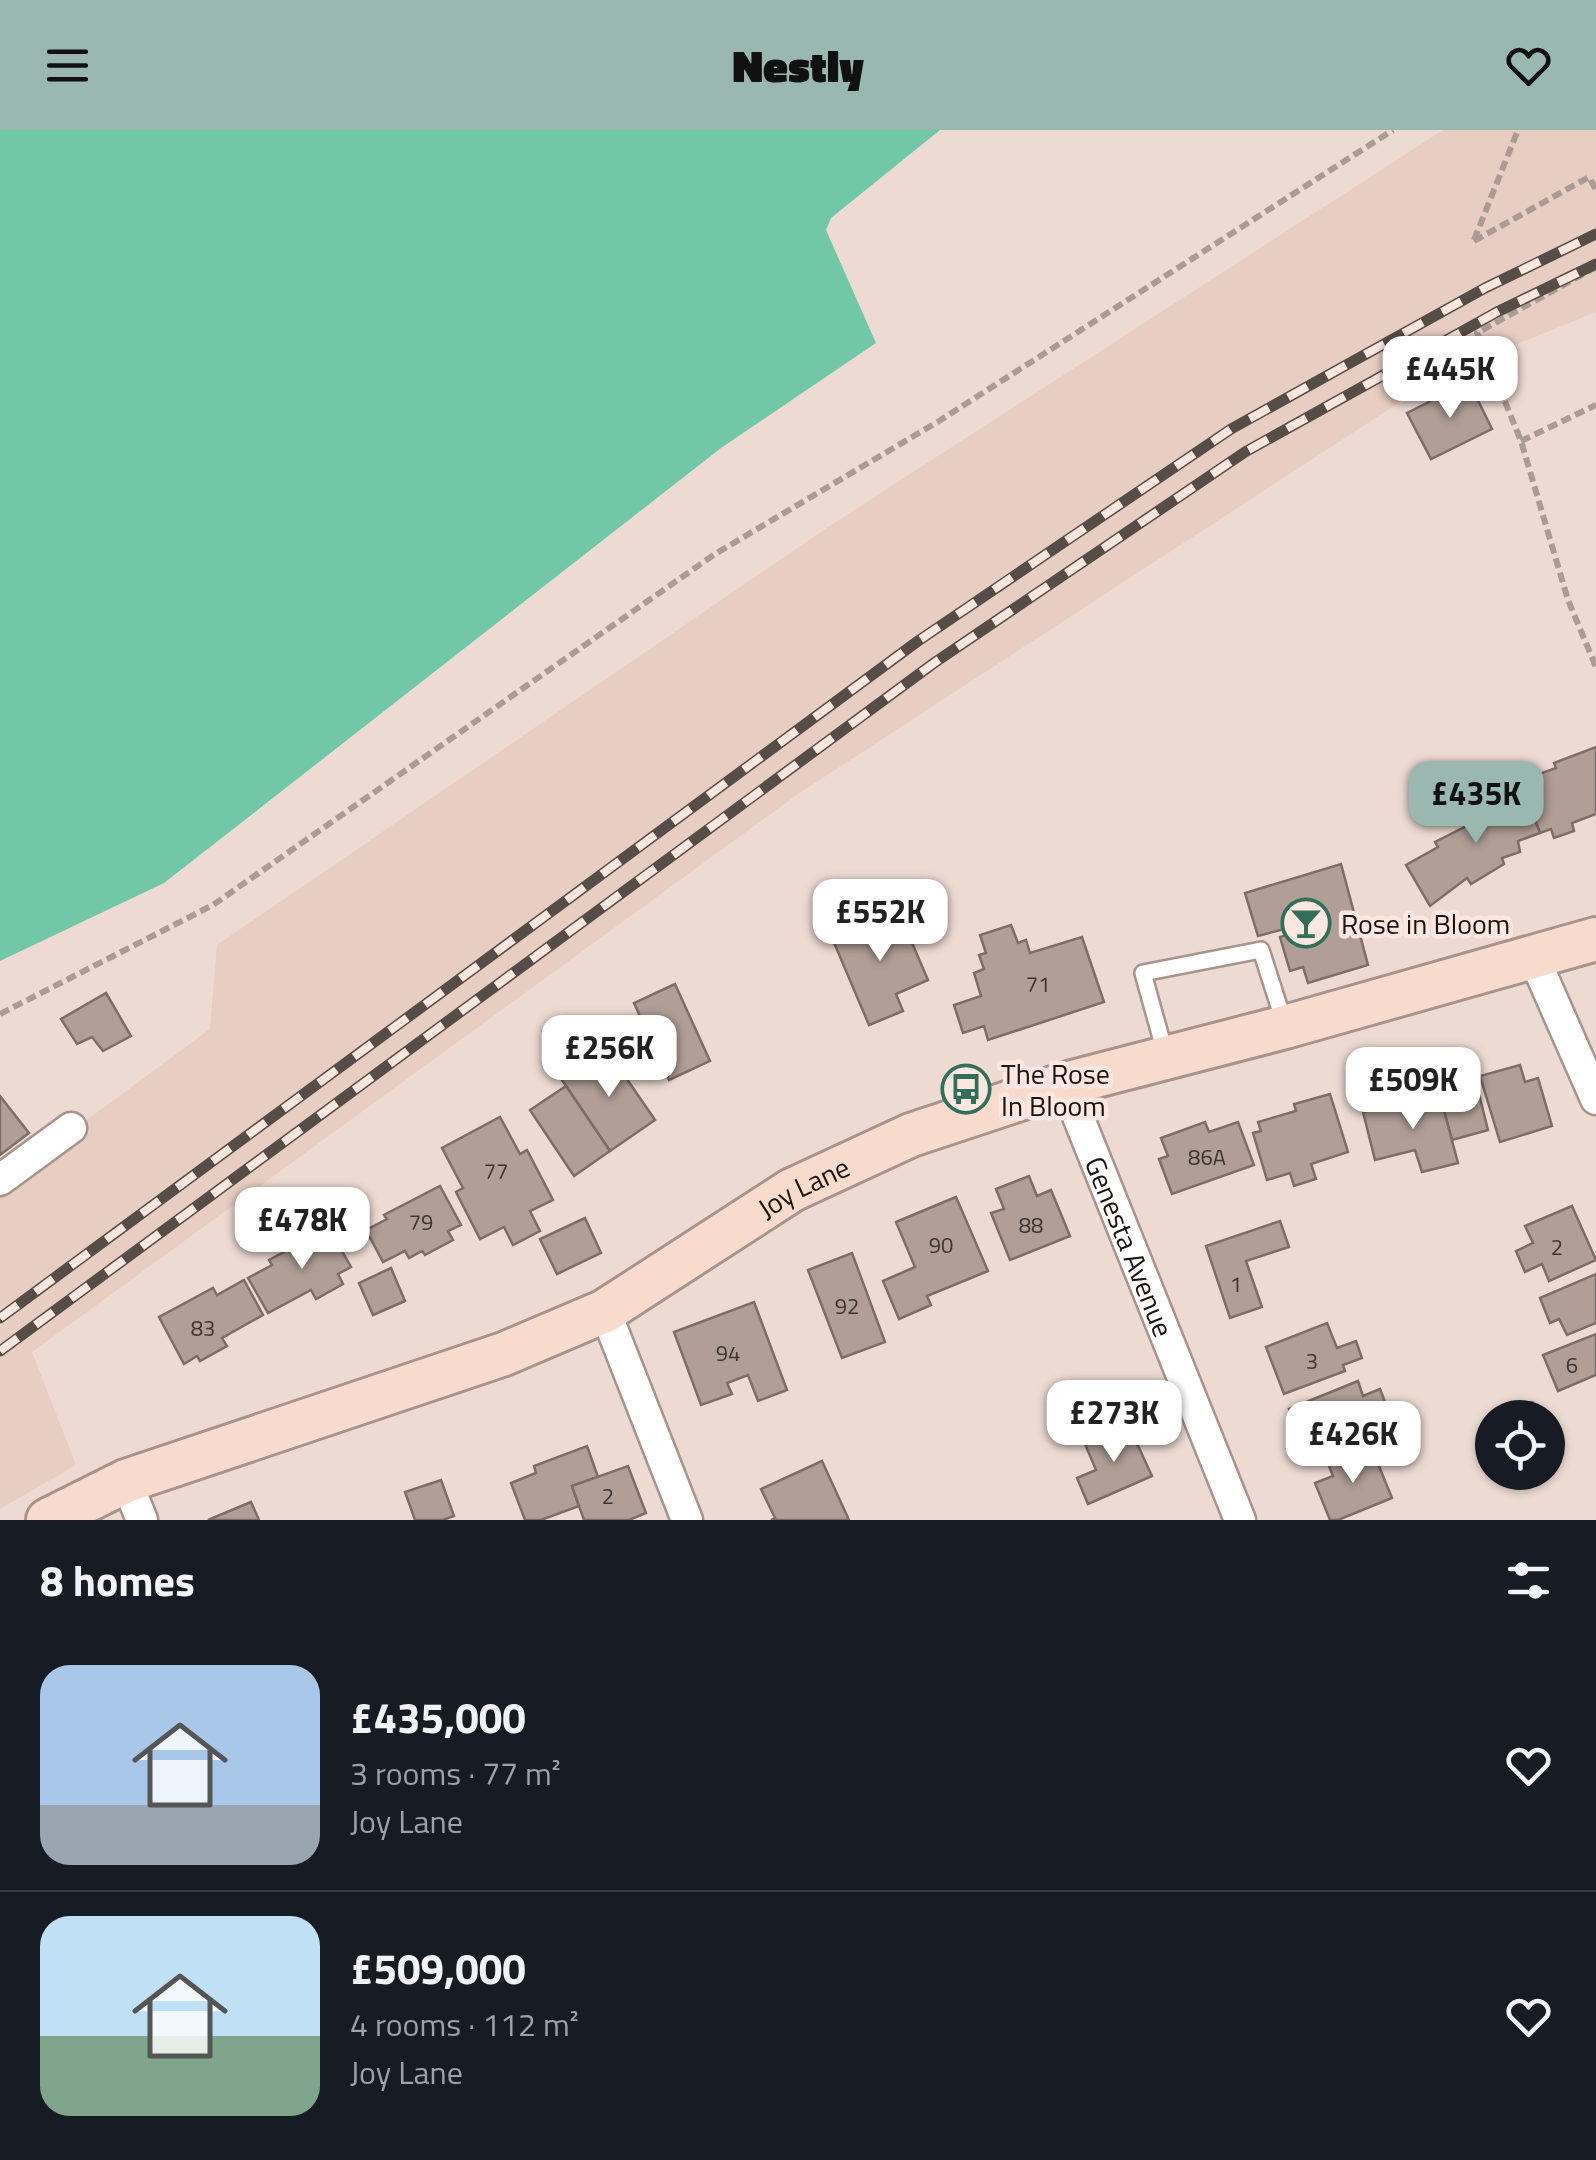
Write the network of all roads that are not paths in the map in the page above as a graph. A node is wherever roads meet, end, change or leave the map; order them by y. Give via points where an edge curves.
1 (1596, 939) edge
2 (1534, 958) junction
3 (1286, 1026) junction
4 (1166, 1056) junction
5 (1065, 1084) junction
6 (1596, 1099) edge
7 (72, 1128) dead end
8 (0, 1180) edge
9 (605, 1311) junction
10 (134, 1501) edge
11 (48, 1520) edge
12 (687, 1520) edge
13 (1240, 1520) edge

1 - 2 street, Joy Lane
2 - 3 street, Joy Lane
2 - 6 street
3 - 4 street, Joy Lane
3 - 4 lane via 1261,950 1144,974
4 - 5 street, Joy Lane
5 - 9 street, Joy Lane via 911,1135 792,1190
5 - 13 street, Genesta Avenue
7 - 8 street
9 - 10 street, Joy Lane
9 - 12 street
10 - 11 street, Joy Lane

